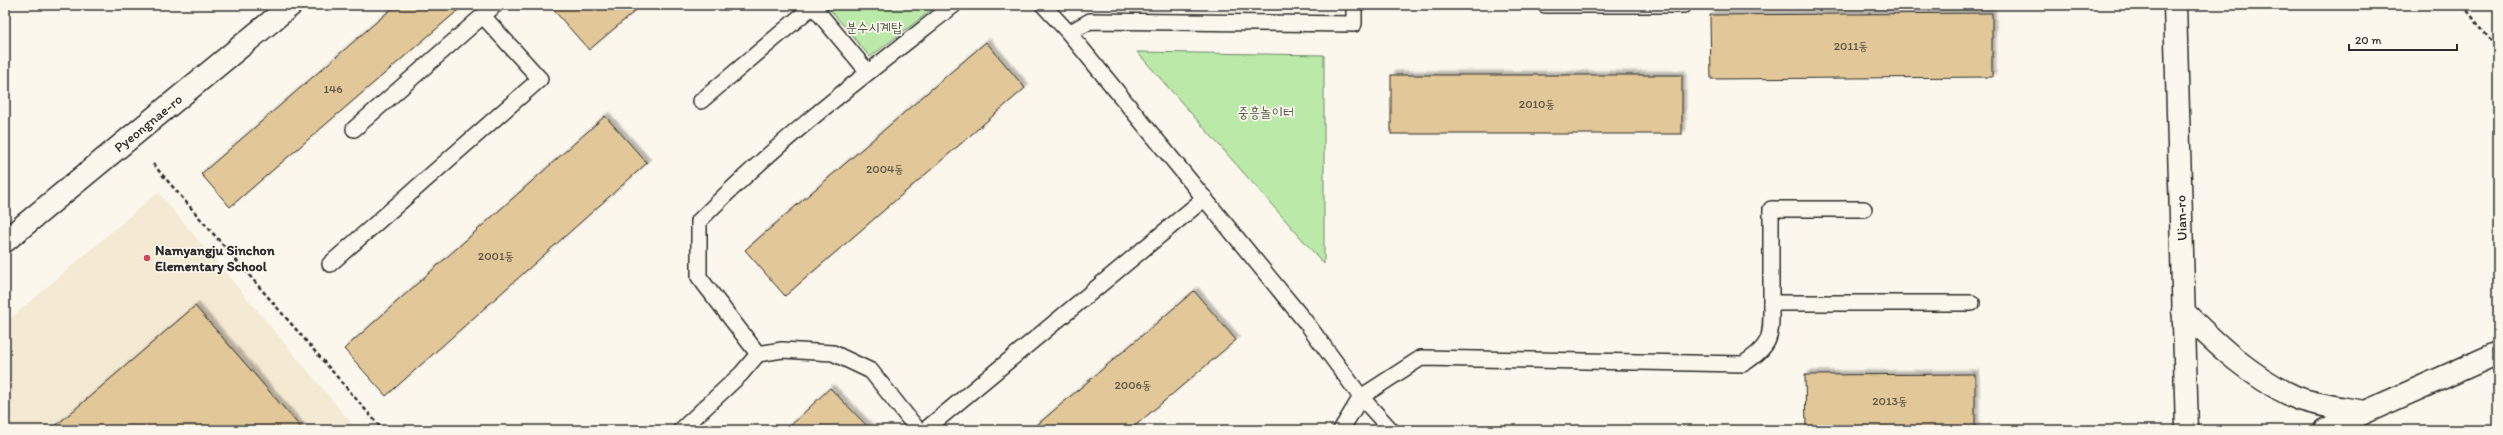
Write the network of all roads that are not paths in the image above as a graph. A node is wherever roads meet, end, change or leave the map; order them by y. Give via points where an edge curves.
1 (291, 5) edge
2 (495, 5) edge
3 (954, 5) edge
4 (1043, 5) edge
5 (1354, 5) edge
6 (1545, 5) edge
7 (1684, 5) edge
8 (2175, 5) edge
9 (813, 6) edge
10 (483, 16) junction
11 (1069, 33) junction
12 (868, 72) junction
13 (701, 101) dead end
14 (354, 130) dead end
15 (1205, 198) junction
16 (1864, 208) dead end
17 (5, 241) edge
18 (330, 264) dead end
19 (1771, 303) junction
20 (1972, 303) dead end
21 (2183, 311) junction
22 (2498, 353) edge
23 (758, 354) junction
24 (1361, 396) junction
25 (2364, 412) junction
26 (681, 430) edge
27 (918, 430) edge
28 (925, 430) edge
29 (1341, 430) edge
30 (1391, 430) edge
31 (2187, 430) edge
32 (2325, 430) edge

1 - 17 main road, Pyeongnae-ro
2 - 10 lane
3 - 12 lane
4 - 11 lane
5 - 11 lane via 1354,24 1090,20
6 - 7 lane
8 - 21 main road, Uian-ro
9 - 12 lane
9 - 13 lane
10 - 14 lane
10 - 18 lane via 540,79
11 - 15 lane
12 - 23 lane via 743,176 699,221 700,277
15 - 24 lane via 1308,325
15 - 28 lane
16 - 19 lane via 1771,208
19 - 20 lane
19 - 24 lane via 1771,336 1759,353 1743,364 1421,358
21 - 25 main road via 2218,346 2257,375 2296,397
21 - 31 main road, Uian-ro
22 - 25 main road
23 - 26 lane via 741,374
23 - 27 lane via 782,350 833,353 871,371
24 - 29 lane
24 - 30 lane
25 - 32 main road

